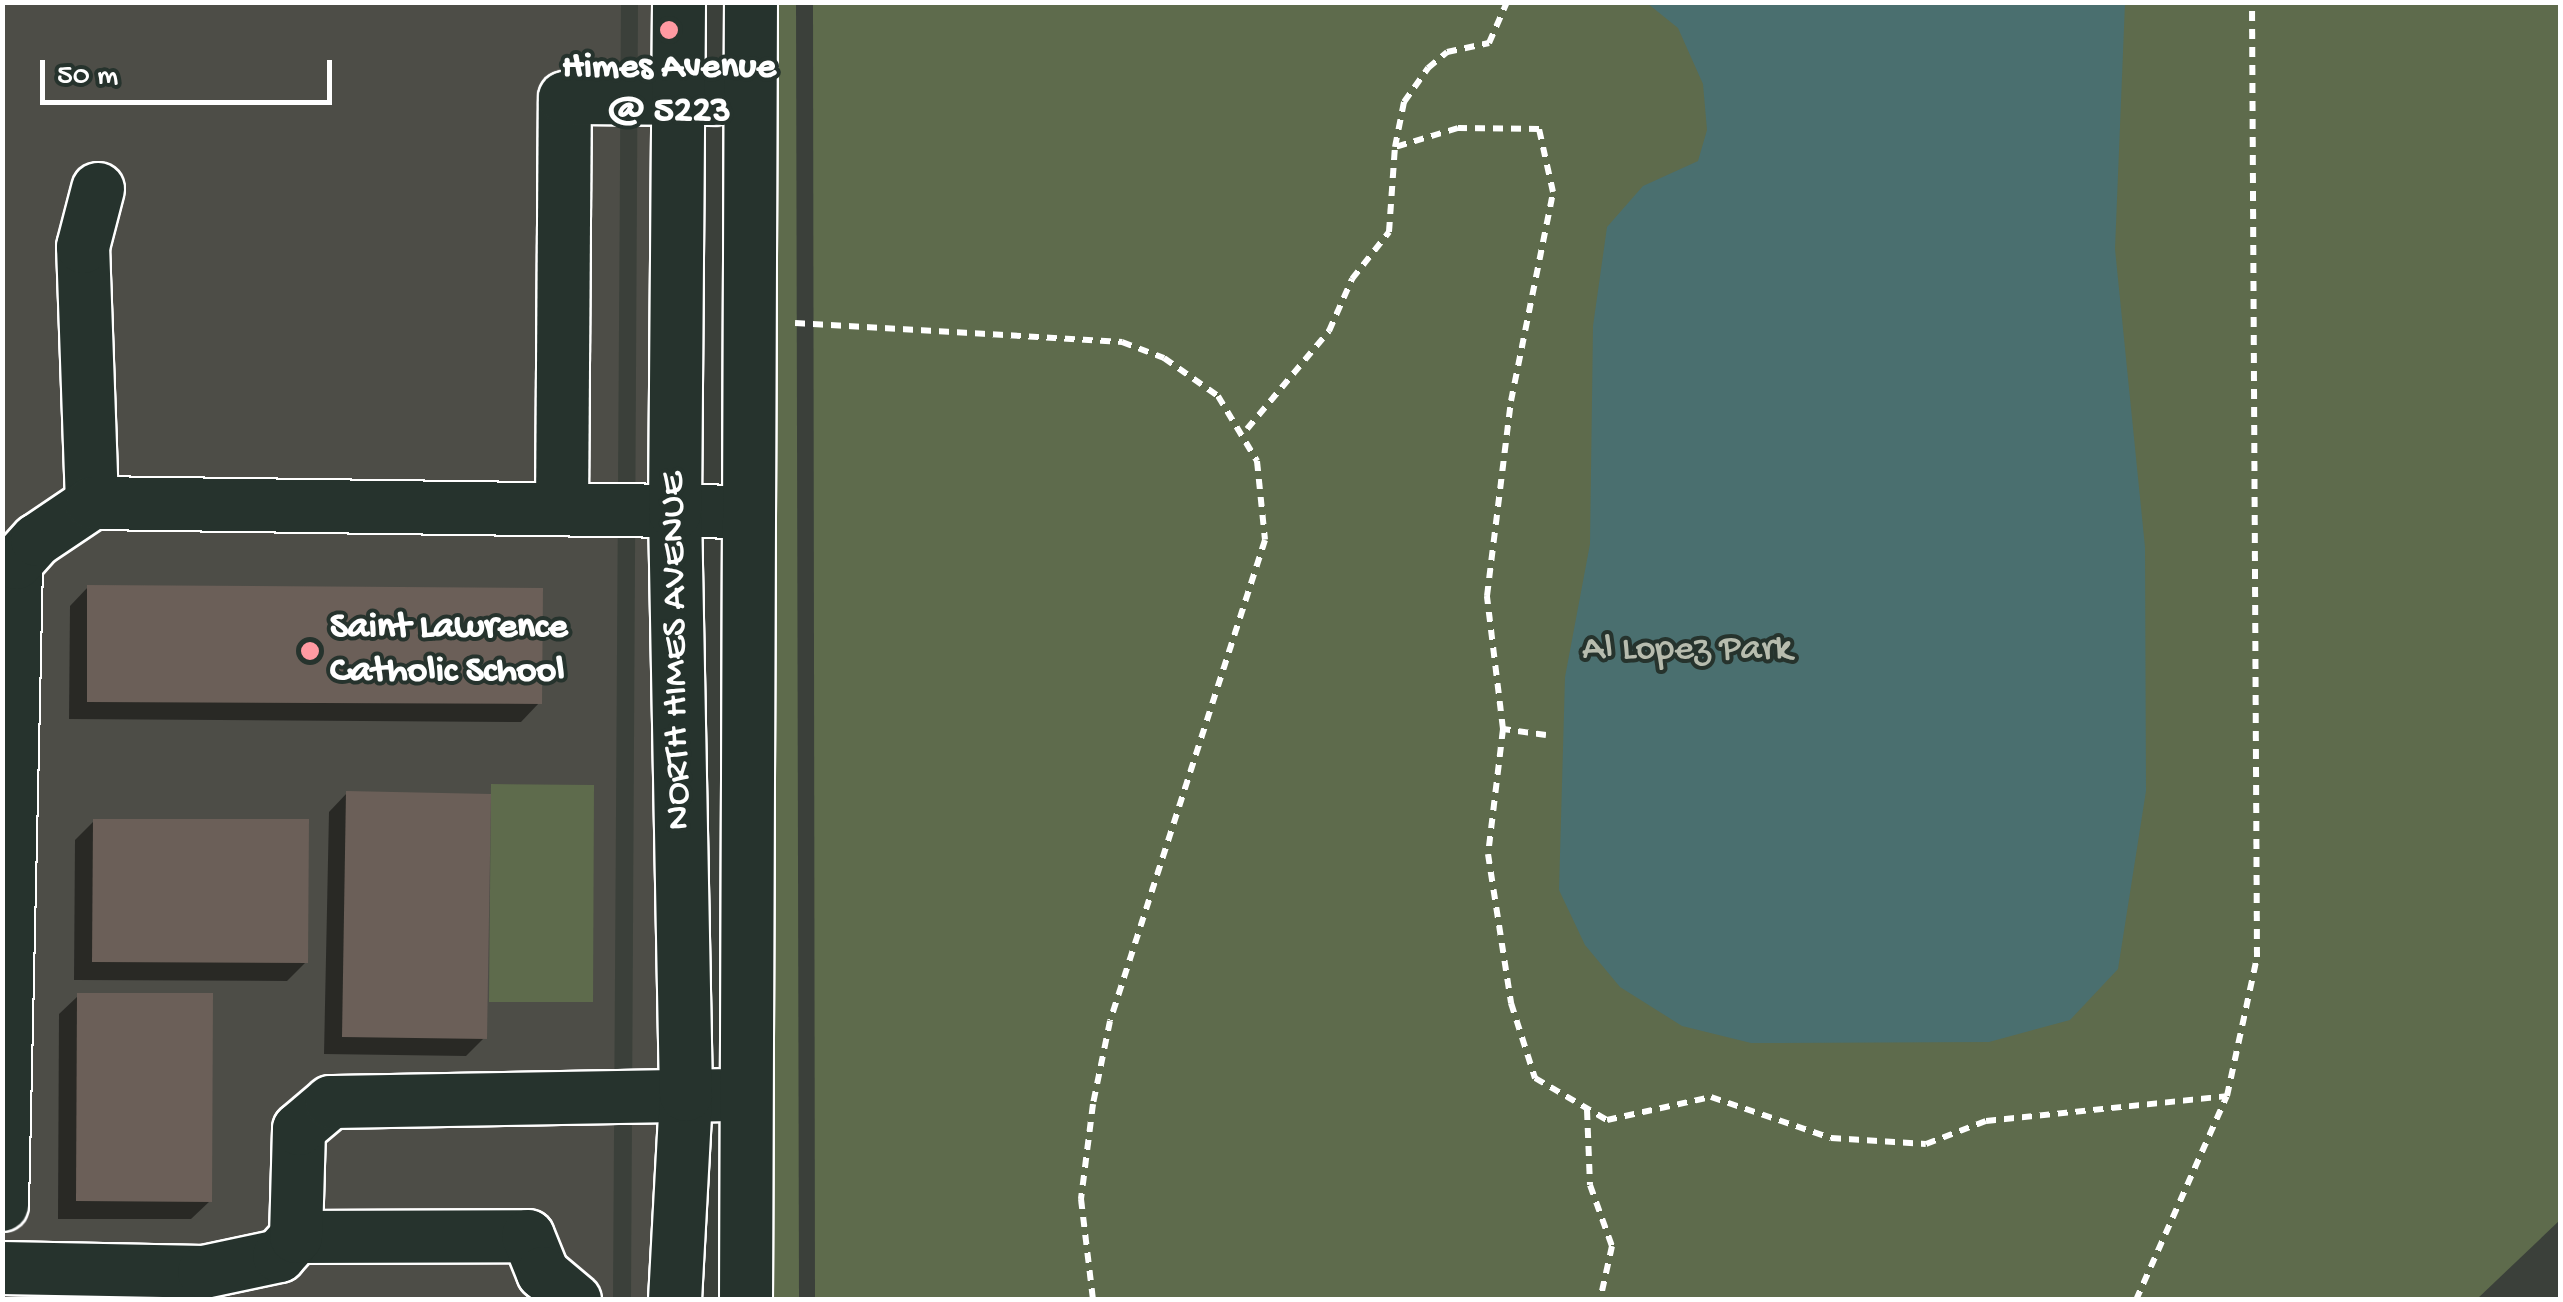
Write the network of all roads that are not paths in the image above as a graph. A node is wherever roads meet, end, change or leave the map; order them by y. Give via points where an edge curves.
1 (679, 2) edge
2 (751, 2) edge
3 (679, 99) junction
4 (750, 100) junction
5 (98, 189) dead end
6 (92, 503) junction
7 (562, 509) junction
8 (749, 512) junction
9 (675, 513) junction
10 (8, 689) edge
11 (6, 878) edge
12 (6, 965) edge
13 (686, 1095) junction
14 (747, 1095) junction
15 (3, 1203) edge
16 (296, 1236) junction
17 (2, 1268) edge
18 (84, 1269) junction
19 (575, 1300) edge
20 (675, 1300) edge
21 (746, 1300) edge

1 - 3 street, NORTH HIMES AVENUE
2 - 4 street, NORTH HIMES AVENUE
3 - 4 street
3 - 7 street via 565,98
3 - 9 street, NORTH HIMES AVENUE
4 - 8 street, NORTH HIMES AVENUE
5 - 6 street via 82,247
6 - 7 street
6 - 10 street via 16,562
7 - 9 street
8 - 9 street
8 - 14 street, NORTH HIMES AVENUE
9 - 13 street, NORTH HIMES AVENUE
10 - 11 street
11 - 12 street
12 - 15 street
13 - 14 street
13 - 16 street via 331,1102 300,1129
13 - 20 street, NORTH HIMES AVENUE
14 - 21 street, NORTH HIMES AVENUE
15 - 18 street via 39,1248
16 - 18 street via 278,1256 253,1264
16 - 19 street via 528,1236 543,1272
17 - 18 street

